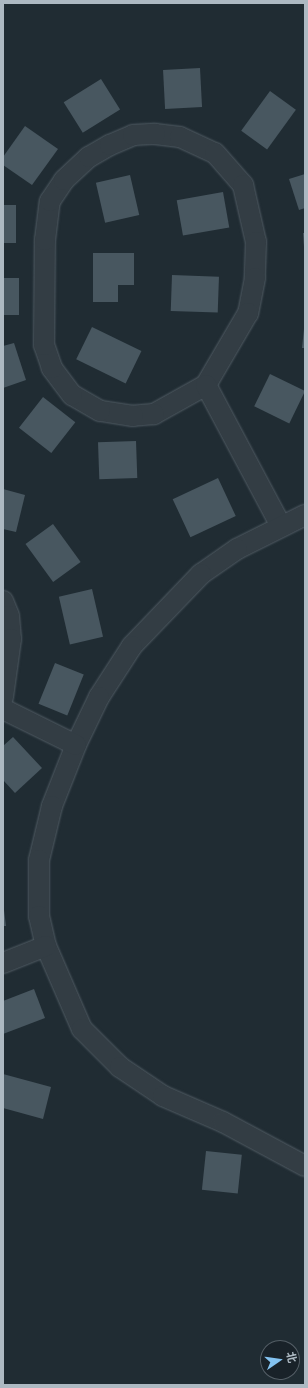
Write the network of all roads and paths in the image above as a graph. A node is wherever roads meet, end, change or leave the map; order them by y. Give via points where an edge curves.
1 (206, 385) junction
2 (305, 515) edge
3 (281, 526) junction
4 (3, 601) edge
5 (3, 697) edge
6 (3, 709) edge
7 (76, 745) junction
8 (46, 946) junction
9 (3, 962) edge
10 (305, 1166) edge

1 - 1 lane via 248,313 256,242 243,185 215,153 180,137 133,135 89,157 64,180 50,200 45,240 44,345 52,368 72,395 100,410 133,416 154,414
1 - 3 lane
2 - 3 lane
3 - 7 lane via 201,574 171,604 132,646 99,697
4 - 5 lane via 9,616 11,639
6 - 7 lane
7 - 8 lane via 52,806 39,860 39,916
8 - 9 lane
8 - 10 lane via 82,1030 120,1067 163,1096 223,1122

